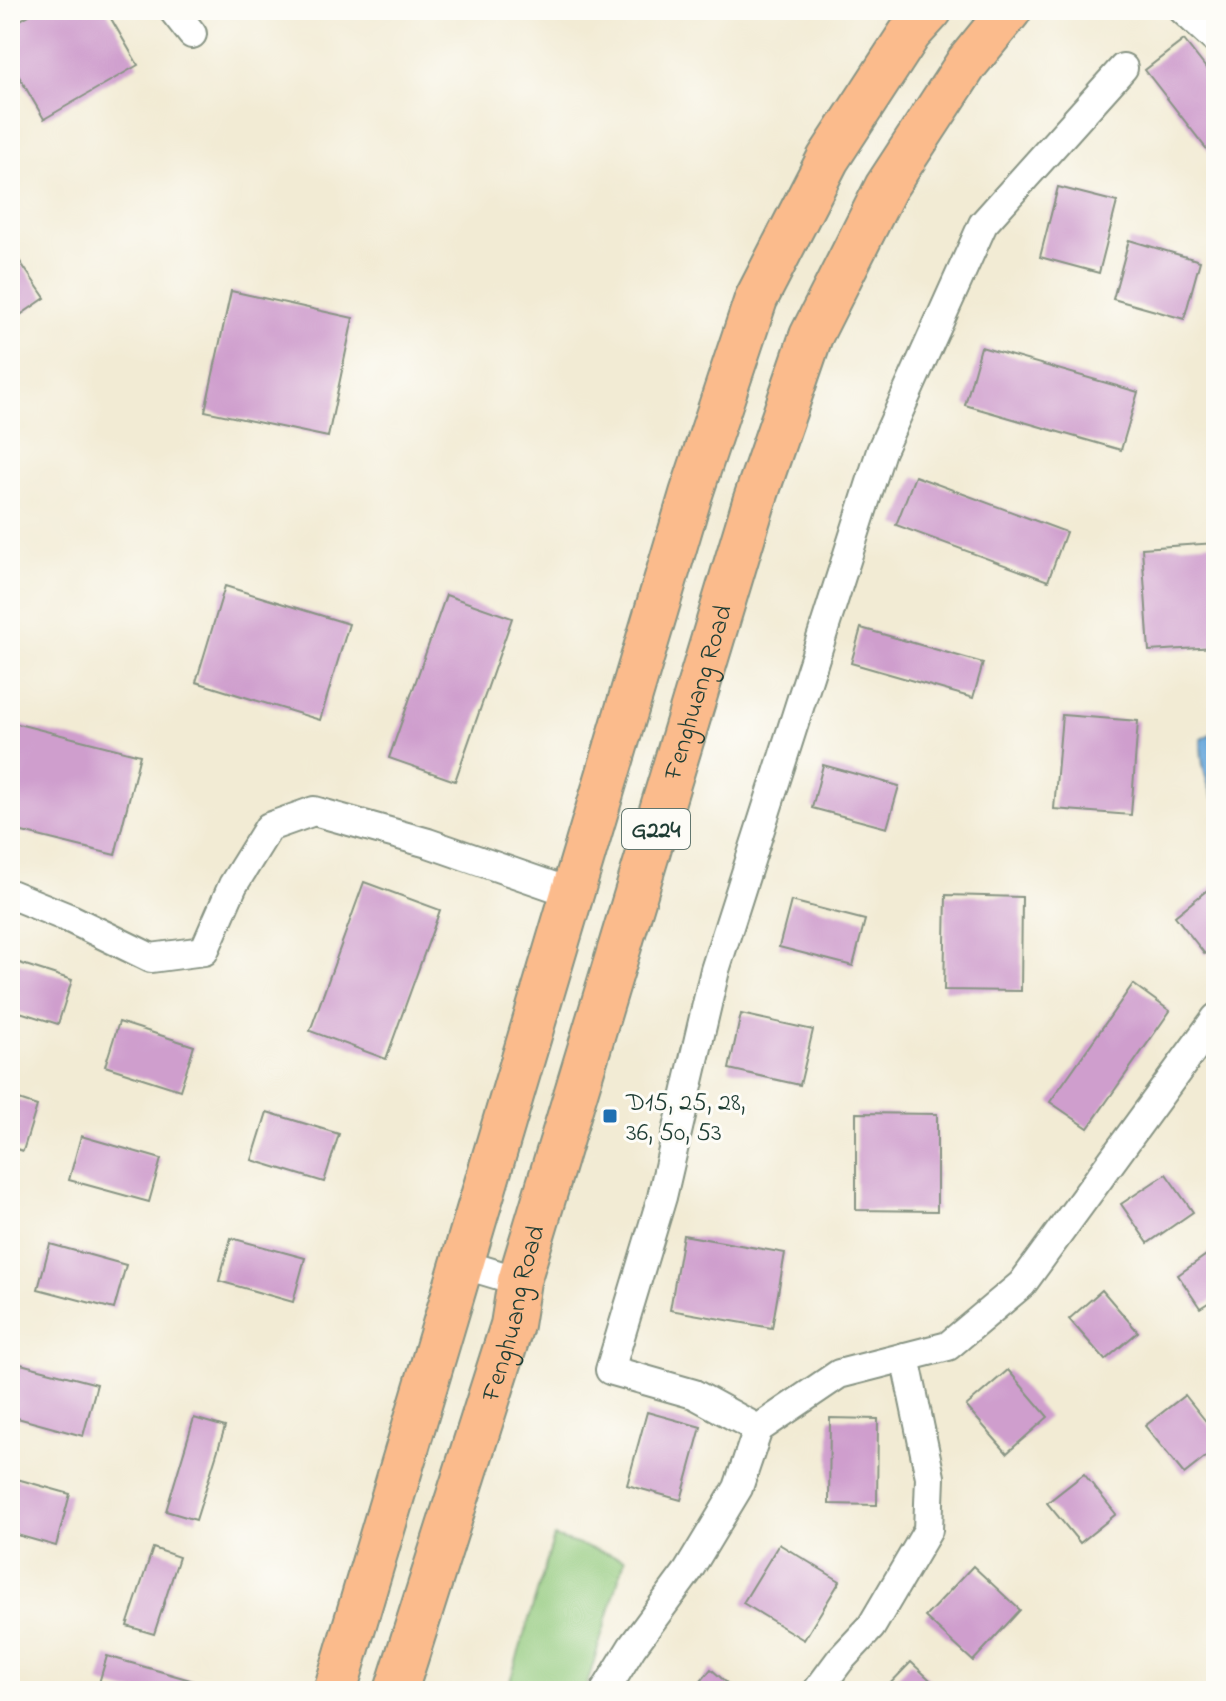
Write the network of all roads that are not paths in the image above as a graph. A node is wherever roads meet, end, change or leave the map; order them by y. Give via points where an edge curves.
1 (173, 10) edge
2 (931, 10) edge
3 (1010, 10) edge
4 (1183, 10) edge
5 (192, 34) dead end
6 (1216, 40) edge
7 (1123, 68) dead end
8 (572, 893) junction
9 (10, 894) edge
10 (1216, 1018) edge
11 (462, 1264) junction
12 (519, 1281) junction
13 (905, 1357) junction
14 (758, 1429) junction
15 (335, 1691) edge
16 (396, 1691) edge
17 (605, 1691) edge
18 (817, 1691) edge

1 - 5 street
2 - 8 highway, G224 via 910,33 828,159 756,299 691,494
3 - 12 highway, Fenghuang Road / G224 via 967,63 886,187 811,336 754,502
4 - 6 street
7 - 14 street via 976,238 881,451 715,970 662,1197 610,1370 694,1394
8 - 9 street via 428,843 314,811 269,827 233,885 204,951 151,958
8 - 11 highway, G224
10 - 13 street via 1022,1284 948,1346
11 - 12 street
11 - 15 highway, G224
12 - 16 highway, Fenghuang Road / G224 via 512,1325
13 - 14 street via 839,1374
13 - 18 street via 930,1477 928,1530 871,1627
14 - 17 street via 738,1488

